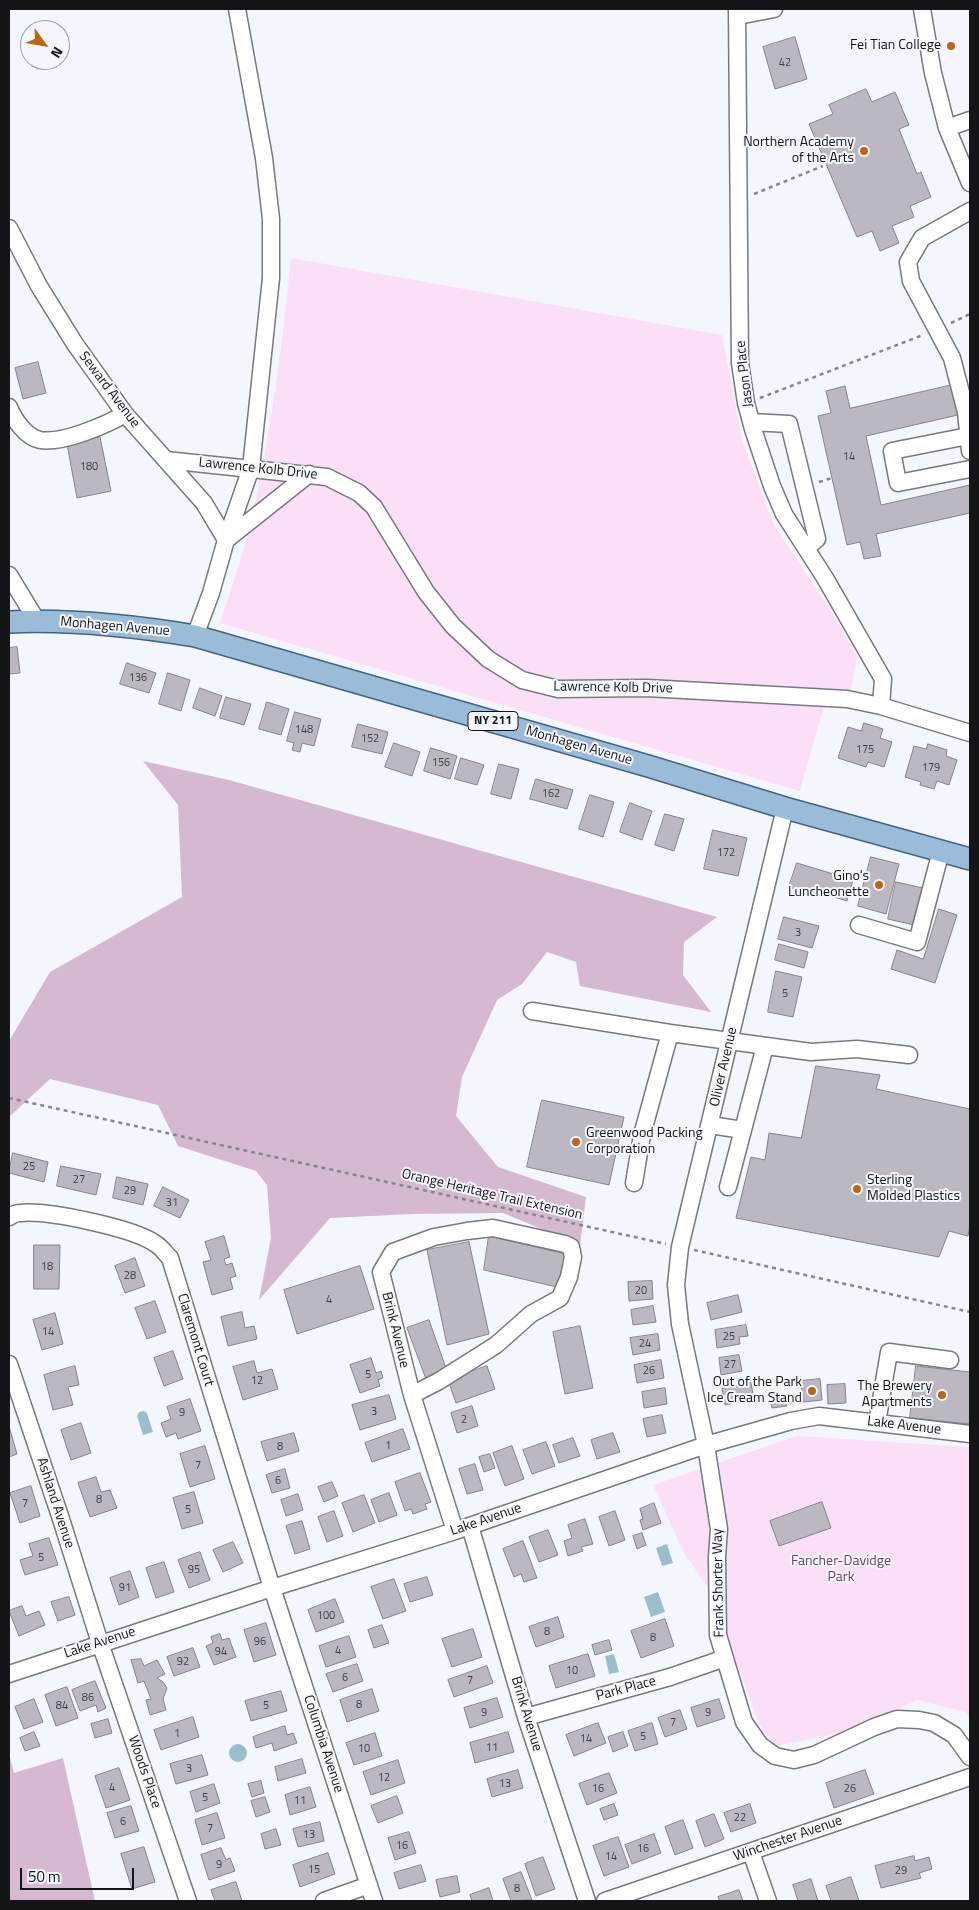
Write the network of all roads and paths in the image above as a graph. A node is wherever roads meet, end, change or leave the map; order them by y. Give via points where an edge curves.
1 (237, 9) edge
2 (774, 9) edge
3 (922, 9) edge
4 (737, 12) edge
5 (970, 120) edge
6 (947, 128) junction
7 (823, 166) dead end
8 (970, 183) edge
9 (748, 196) dead end
10 (970, 211) edge
11 (9, 228) edge
12 (970, 314) edge
13 (936, 330) junction
14 (746, 403) junction
15 (9, 407) edge
16 (125, 414) junction
17 (751, 422) junction
18 (969, 444) edge
19 (166, 460) junction
20 (251, 468) junction
21 (970, 469) edge
22 (310, 474) junction
23 (226, 540) junction
24 (806, 548) junction
25 (9, 575) edge
26 (37, 621) junction
27 (9, 622) edge
28 (195, 636) junction
29 (881, 706) junction
30 (970, 733) edge
31 (785, 808) junction
32 (941, 851) junction
33 (970, 859) edge
34 (859, 925) dead end
35 (532, 1011) dead end
36 (670, 1033) junction
37 (730, 1042) junction
38 (765, 1046) junction
39 (908, 1055) dead end
40 (9, 1098) edge
41 (710, 1125) junction
42 (743, 1130) junction
43 (634, 1183) dead end
44 (728, 1187) dead end
45 (9, 1217) edge
46 (680, 1247) junction
47 (970, 1312) edge
48 (950, 1360) dead end
49 (9, 1364) edge
50 (412, 1395) junction
51 (877, 1423) junction
52 (970, 1434) edge
53 (706, 1445) junction
54 (462, 1529) junction
55 (272, 1588) junction
56 (100, 1643) junction
57 (725, 1658) junction
58 (9, 1674) edge
59 (526, 1717) junction
60 (970, 1757) edge
61 (970, 1777) edge
62 (751, 1852) junction
63 (369, 1885) junction
64 (188, 1901) edge
65 (324, 1901) edge
66 (374, 1901) edge
67 (586, 1901) edge
68 (605, 1901) edge
69 (768, 1901) edge

1 - 20 street via 264,158 271,219 271,278
2 - 4 street
3 - 6 street via 932,73
4 - 14 street, Jason Place via 740,363
5 - 6 street
6 - 8 street
7 - 9 path
10 - 13 street via 922,238 908,262 910,282
11 - 16 street, Seward Avenue via 50,306
12 - 13 path
13 - 14 path
13 - 18 street via 952,358 966,412
14 - 17 street, Jason Place
15 - 16 street via 30,436 46,440 90,431
16 - 19 street, Seward Avenue
17 - 24 street, Jason Place via 784,514
17 - 24 street via 789,424 817,539
18 - 21 street via 892,452 898,483
19 - 20 street, Lawrence Kolb Drive
19 - 23 street, Seward Avenue via 204,503
20 - 22 street, Lawrence Kolb Drive
20 - 23 street
22 - 23 street
22 - 29 street, Lawrence Kolb Drive via 327,476 359,494 374,507 426,592 452,626 488,659 522,680 558,689 647,688 847,699
23 - 28 street
24 - 29 street, Jason Place via 883,679
25 - 26 street
26 - 27 main road, Monhagen Avenue / NY 211
26 - 28 main road, Monhagen Avenue / NY 211 via 143,627
28 - 31 main road, Monhagen Avenue / NY 211
29 - 30 street, Lawrence Kolb Drive
31 - 32 main road, Monhagen Avenue / NY 211
31 - 37 street, Oliver Avenue
32 - 33 main road, Monhagen Avenue / NY 211
32 - 34 street via 917,942
35 - 36 street
36 - 37 street
36 - 43 street via 642,1135
37 - 38 street
37 - 41 street, Oliver Avenue
38 - 39 street via 811,1052 857,1049
38 - 42 street
40 - 46 path, Orange Heritage Trail Extension
41 - 42 street
41 - 46 street, Oliver Avenue
42 - 44 street
45 - 55 street, Claremont Court via 18,1213 46,1213 116,1228 156,1244 170,1258
46 - 47 path, Orange Heritage Trail Extension
46 - 53 street, Oliver Avenue via 676,1286 680,1324
48 - 51 street via 889,1352
49 - 56 street, Ashland Avenue
50 - 50 street, Brink Avenue via 496,1345 531,1314 560,1298 569,1277 573,1249 565,1244 493,1228 434,1237 393,1252 381,1272
50 - 54 street, Brink Avenue
51 - 52 street, Lake Avenue
51 - 53 street, Lake Avenue via 819,1416
53 - 54 street, Lake Avenue
53 - 57 street, Frank Shorter Way via 719,1529 718,1635
54 - 55 street, Lake Avenue
54 - 59 street, Brink Avenue
55 - 56 street, Lake Avenue
55 - 63 street, Columbia Avenue
56 - 58 street, Lake Avenue
56 - 64 street, Woods Place
57 - 59 street, Park Place via 670,1677
57 - 60 street, Frank Shorter Way via 744,1722 760,1745 775,1756 794,1760 814,1755 897,1719 934,1723 954,1736
59 - 67 street, Brink Avenue
61 - 62 street, Winchester Avenue
62 - 68 street, Winchester Avenue
62 - 69 street
63 - 65 street
63 - 66 street, Columbia Avenue

